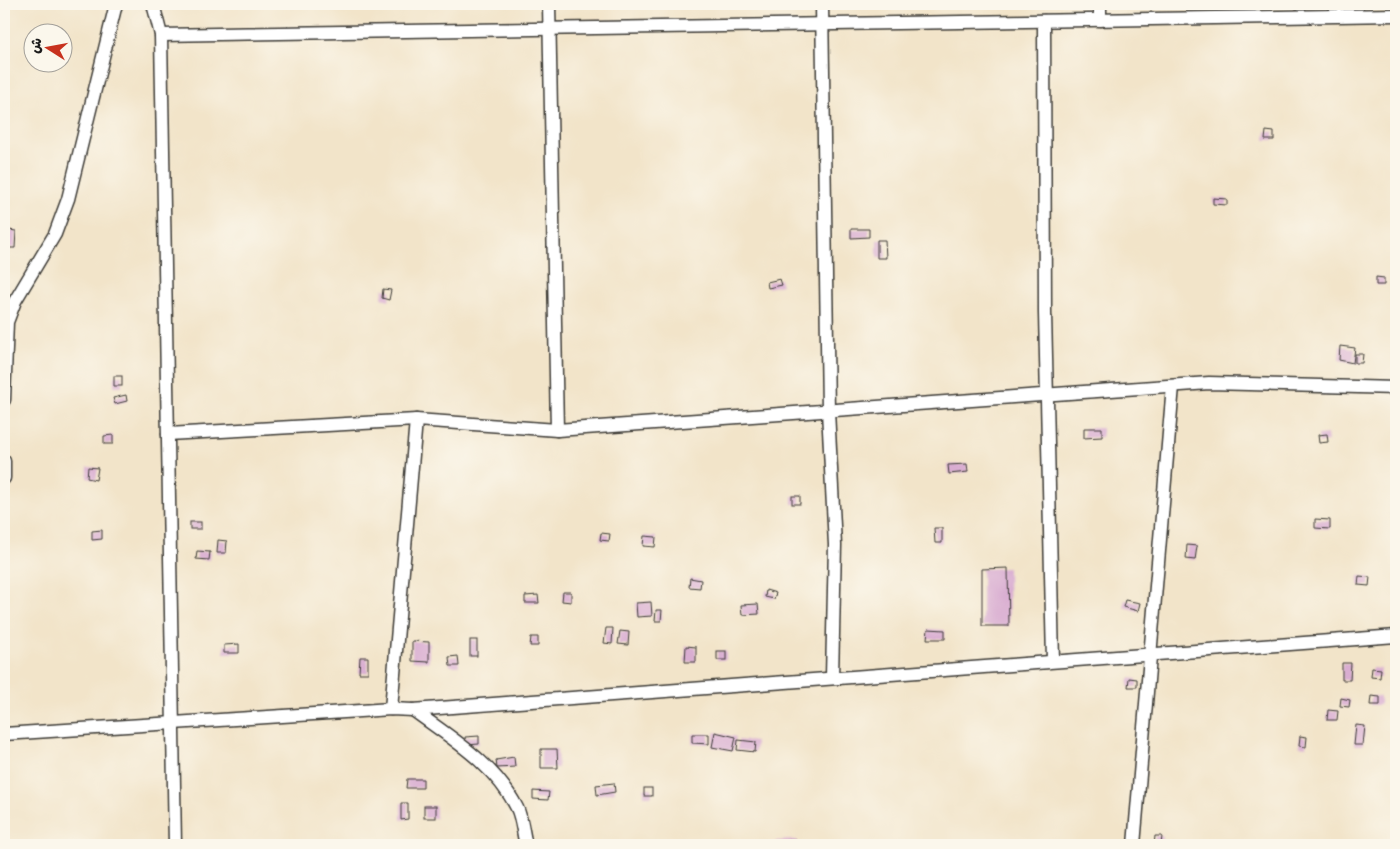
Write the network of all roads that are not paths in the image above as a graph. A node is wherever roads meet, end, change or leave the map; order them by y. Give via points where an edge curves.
1 (116, 4) edge
2 (153, 4) edge
3 (549, 4) edge
4 (822, 4) edge
5 (1100, 4) edge
6 (1396, 15) edge
7 (1100, 20) junction
8 (1044, 21) junction
9 (822, 24) junction
10 (550, 29) junction
11 (161, 35) junction
12 (1173, 386) junction
13 (1396, 388) edge
14 (1047, 395) junction
15 (4, 400) edge
16 (828, 411) junction
17 (416, 420) junction
18 (557, 430) junction
19 (168, 434) junction
20 (4, 461) edge
21 (4, 478) edge
22 (1396, 636) edge
23 (1150, 654) junction
24 (1053, 661) junction
25 (832, 677) junction
26 (391, 709) junction
27 (413, 710) junction
28 (173, 725) junction
29 (4, 734) edge
30 (175, 845) edge
31 (526, 845) edge
32 (1134, 845) edge

1 - 15 street via 68,199 55,234 7,322
2 - 11 street
3 - 10 street
4 - 9 street
5 - 7 street
6 - 7 street
7 - 8 street
8 - 9 street
8 - 14 street
9 - 10 street
9 - 16 street
10 - 11 street
10 - 18 street
11 - 19 street
12 - 13 street via 1209,383
12 - 14 street
12 - 23 street
14 - 16 street
14 - 24 street
16 - 18 street
16 - 25 street via 835,545
17 - 18 street
17 - 19 street
17 - 26 street
19 - 28 street
20 - 21 street
22 - 23 street
23 - 24 street
23 - 32 street
24 - 25 street
25 - 27 street
26 - 27 street
26 - 28 street
27 - 31 street via 469,751 500,780 518,809
28 - 29 street
28 - 30 street

